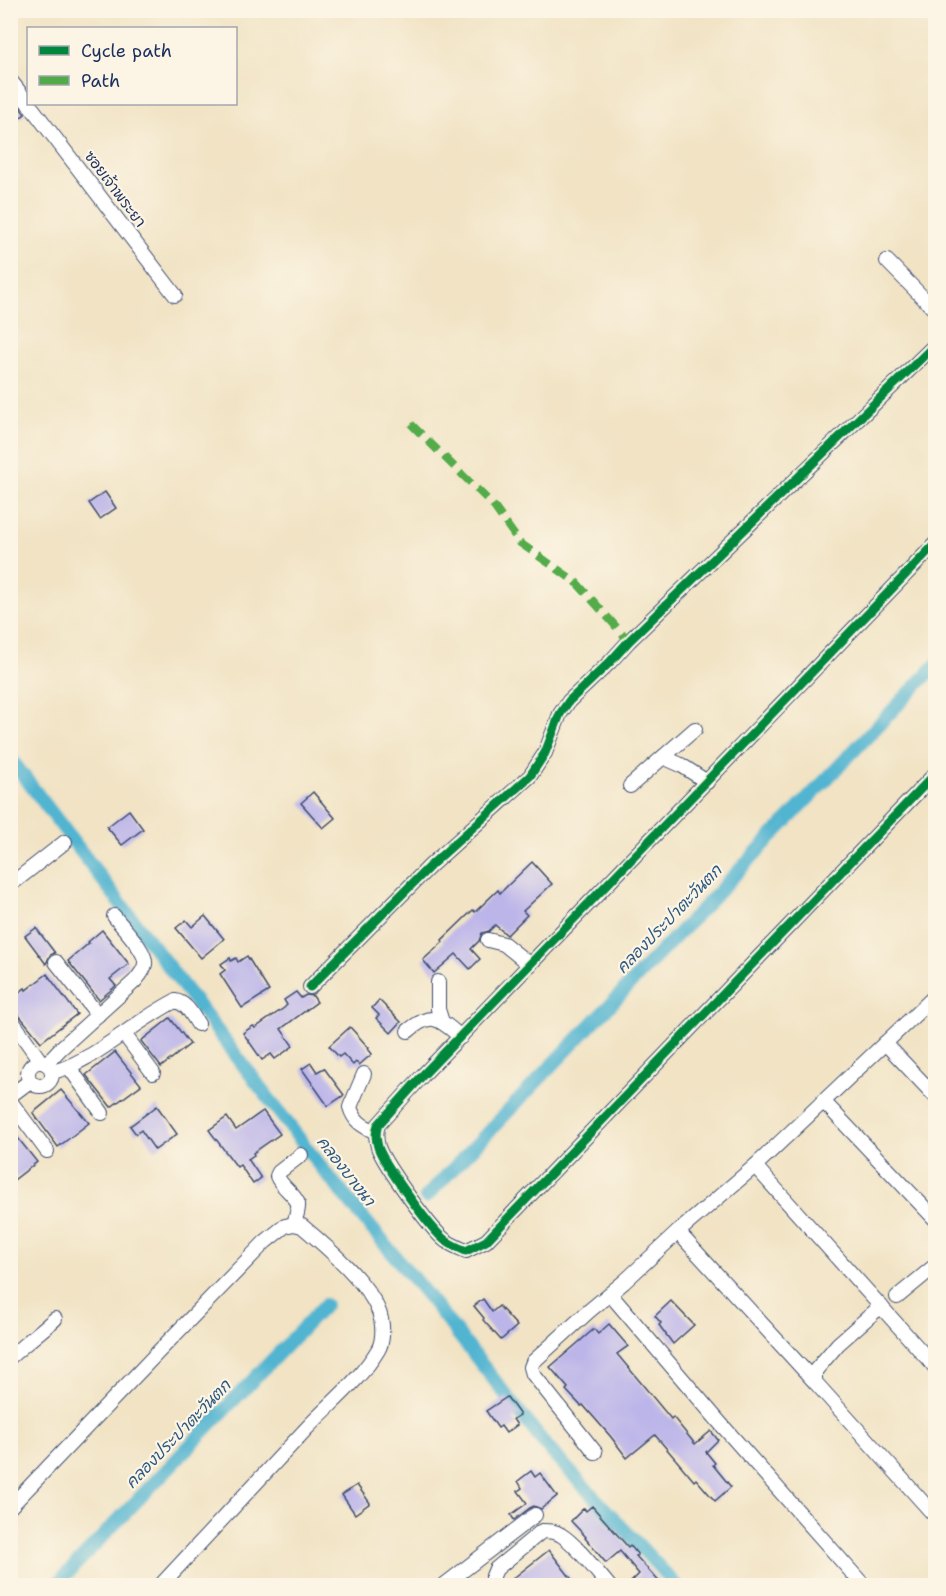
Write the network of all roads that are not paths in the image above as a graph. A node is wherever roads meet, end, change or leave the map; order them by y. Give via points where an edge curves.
1 (10, 80) edge
2 (27, 101) edge
3 (31, 105) edge
4 (887, 261) dead end
5 (176, 295) dead end
6 (936, 311) edge
7 (936, 345) edge
8 (936, 543) edge
9 (695, 729) dead end
10 (663, 757) junction
11 (936, 773) edge
12 (707, 782) junction
13 (630, 786) dead end
14 (65, 842) dead end
15 (10, 885) edge
16 (114, 916) dead end
17 (488, 940) dead end
18 (56, 962) dead end
19 (530, 965) junction
20 (438, 982) dead end
21 (310, 987) dead end
22 (936, 995) edge
23 (98, 1015) junction
24 (10, 1018) edge
25 (442, 1022) junction
26 (198, 1024) dead end
27 (408, 1031) dead end
28 (124, 1034) junction
29 (461, 1037) junction
30 (885, 1043) junction
31 (47, 1066) junction
32 (69, 1067) junction
33 (153, 1073) dead end
34 (364, 1074) dead end
35 (10, 1096) edge
36 (936, 1097) edge
37 (10, 1101) edge
38 (824, 1101) junction
39 (102, 1113) dead end
40 (376, 1132) junction
41 (47, 1151) dead end
42 (301, 1155) dead end
43 (755, 1166) junction
44 (936, 1220) edge
45 (294, 1224) junction
46 (678, 1232) junction
47 (936, 1265) edge
48 (610, 1294) junction
49 (897, 1297) dead end
50 (881, 1306) junction
51 (55, 1320) dead end
52 (10, 1357) edge
53 (936, 1368) edge
54 (815, 1382) junction
55 (595, 1452) dead end
56 (10, 1507) edge
57 (535, 1515) dead end
58 (936, 1517) edge
59 (160, 1586) edge
60 (443, 1586) edge
61 (493, 1586) edge
62 (609, 1586) edge
63 (864, 1586) edge

1 - 2 street, ซอยเจ้าพระยา
3 - 5 street, ซอยเจ้าพระยา
4 - 6 street
7 - 21 street via 569,701 530,776 430,866
8 - 12 street
9 - 10 street
10 - 12 street
10 - 13 street
11 - 40 street via 477,1246 466,1251 434,1230 384,1160
12 - 19 street
14 - 15 street
16 - 23 street via 145,957 145,965 135,981
17 - 19 street via 504,944
18 - 23 street
19 - 29 street
20 - 25 street
22 - 30 street
23 - 31 street
24 - 31 street
25 - 27 street via 425,1019
25 - 29 street
26 - 28 street via 185,1005 175,1001
28 - 32 street
28 - 33 street
29 - 40 street via 384,1118
30 - 36 street
30 - 38 street
31 - 32 street
31 - 35 street via 36,1063 29,1070 30,1081
32 - 39 street
34 - 40 street via 350,1107 356,1120
37 - 41 street
38 - 43 street
38 - 44 street
42 - 45 street via 277,1176 298,1205
43 - 46 street
43 - 50 street
45 - 56 street via 274,1234 238,1269
45 - 59 street via 314,1237 368,1292 381,1320 379,1348 364,1370
46 - 48 street
46 - 54 street
47 - 49 street
48 - 55 street via 531,1367
48 - 63 street
50 - 53 street
50 - 54 street via 838,1344 815,1371
51 - 52 street
54 - 58 street
57 - 60 street
61 - 62 street via 496,1569 542,1531 562,1535

